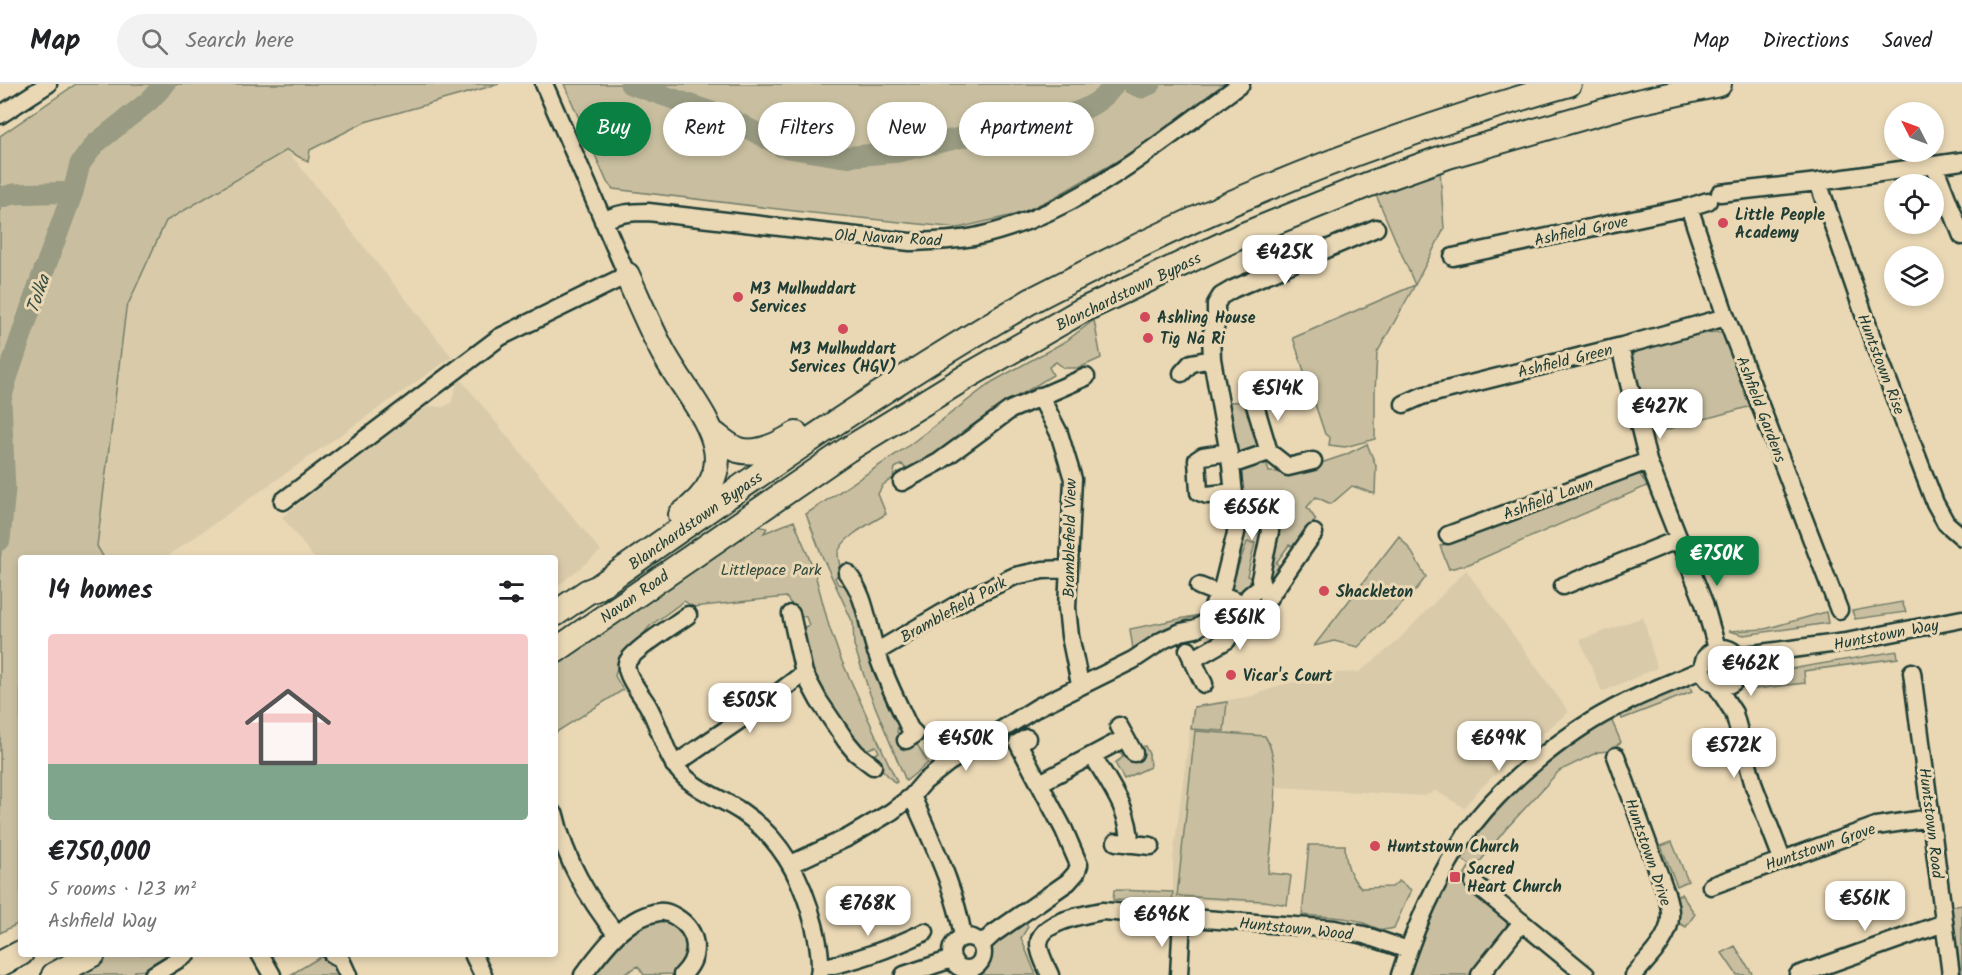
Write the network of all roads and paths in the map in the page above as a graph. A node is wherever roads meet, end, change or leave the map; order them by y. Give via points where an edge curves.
1 (48, 84) edge
2 (544, 84) edge
3 (1240, 84) edge
4 (1569, 84) edge
5 (1719, 84) edge
6 (0, 115) edge
7 (1962, 161) edge
8 (1934, 165) junction
9 (1818, 182) junction
10 (1221, 207) junction
11 (1689, 207) junction
12 (603, 221) junction
13 (1376, 228) dead end
14 (1962, 236) edge
15 (1453, 257) dead end
16 (627, 275) junction
17 (1726, 317) junction
18 (1620, 347) junction
19 (1212, 359) junction
20 (1182, 373) dead end
21 (1074, 377) dead end
22 (1041, 396) junction
23 (1254, 402) dead end
24 (1404, 404) dead end
25 (714, 434) junction
26 (1269, 452) junction
27 (1229, 458) junction
28 (1313, 461) dead end
29 (1648, 461) junction
30 (902, 482) dead end
31 (1234, 492) junction
32 (283, 501) dead end
33 (1268, 521) dead end
34 (1314, 533) dead end
35 (1448, 535) dead end
36 (1962, 537) edge
37 (1679, 539) junction
38 (714, 540) joint
39 (1068, 569) junction
40 (847, 573) dead end
41 (1199, 586) dead end
42 (1563, 586) dead end
43 (597, 588) junction
44 (1269, 590) junction
45 (1219, 594) junction
46 (1246, 605) junction
47 (1839, 610) dead end
48 (558, 612) edge
49 (791, 614) dead end
50 (688, 615) dead end
51 (1962, 619) edge
52 (1718, 648) junction
53 (558, 649) edge
54 (876, 652) junction
55 (1739, 660) junction
56 (1703, 669) junction
57 (1912, 672) dead end
58 (804, 673) junction
59 (1080, 684) junction
60 (1203, 684) dead end
61 (1725, 684) junction
62 (1027, 738) dead end
63 (906, 740) dead end
64 (1134, 753) dead end
65 (1094, 756) junction
66 (1616, 756) dead end
67 (870, 759) dead end
68 (674, 765) junction
69 (1040, 783) junction
70 (912, 796) junction
71 (1931, 818) junction
72 (558, 825) edge
73 (1151, 846) dead end
74 (1782, 859) junction
75 (791, 864) junction
76 (1474, 883) dead end
77 (1711, 886) dead end
78 (1182, 918) junction
79 (1522, 922) junction
80 (1944, 923) junction
81 (925, 932) dead end
82 (616, 934) junction
83 (963, 937) junction
84 (981, 945) junction
85 (18, 950) edge
86 (1408, 950) junction
87 (18, 955) edge
88 (87, 957) edge
89 (89, 957) edge
90 (182, 957) edge
91 (262, 957) edge
92 (336, 957) edge
93 (474, 957) edge
94 (0, 959) edge
95 (952, 959) junction
96 (0, 964) edge
97 (819, 971) edge
98 (54, 975) edge
99 (62, 975) edge
100 (153, 975) edge
101 (272, 975) edge
102 (348, 975) edge
103 (483, 975) edge
104 (582, 975) edge
105 (682, 975) edge
106 (904, 975) edge
107 (1050, 975) edge
108 (1179, 975) edge
109 (1401, 975) edge
110 (1480, 975) edge
111 (1586, 975) edge
112 (1634, 975) edge
113 (1798, 975) edge
114 (1951, 975) edge

1 - 6 street
2 - 12 street
3 - 12 street, Old Navan Road via 1150,152 1078,196 1038,218 974,237 910,242 648,212 611,216
4 - 10 highway, Blanchardstown Bypass via 1332,162
5 - 38 highway, Blanchardstown Bypass via 1633,103 1448,156 1241,236 1081,311 966,376 855,444
7 - 8 street
8 - 9 street
8 - 14 street
9 - 11 street, Ashfield Grove via 1714,197
9 - 36 street, Huntstown Rise via 1935,503 1946,524
10 - 25 highway via 1140,238 1036,291 770,448 752,452 737,449
10 - 43 highway, Blanchardstown Bypass via 1037,298 928,363 752,479
11 - 15 street, Ashfield Grove
11 - 17 street, Ashfield Gardens
12 - 16 street
13 - 19 street via 1221,296 1211,335
16 - 25 highway via 665,355
16 - 32 street via 500,337
17 - 18 street, Ashfield Green
17 - 47 street, Ashfield Gardens
18 - 24 street, Ashfield Green via 1422,396
18 - 29 street
19 - 20 street via 1191,363
19 - 27 street
21 - 22 street
22 - 30 street via 1010,410 939,462
22 - 39 street, Bramblefield View via 1059,433 1073,478
23 - 26 street
25 - 43 highway via 717,466 702,495 636,548
26 - 27 street
26 - 28 street via 1288,467
27 - 31 street
27 - 31 street via 1203,456 1197,460 1199,492
29 - 35 street, Ashfield Lawn
29 - 37 street
31 - 45 street via 1236,533
33 - 44 street via 1270,531 1260,579
34 - 44 street
37 - 42 street
37 - 52 street
38 - 53 highway, Navan Road
39 - 54 street, Bramblefield Park via 1029,572 1002,581
39 - 59 street, Bramblefield View via 1068,625
40 - 54 street via 861,596
41 - 45 street
43 - 48 highway, Navan Road
44 - 46 street via 1249,597
45 - 46 street
45 - 59 street via 1203,626 1163,640 1133,660
46 - 60 street via 1227,640 1190,655
49 - 58 street
50 - 68 street via 634,653 627,663 627,671 651,710
51 - 55 street, Huntstown Way via 1846,642 1745,655
52 - 55 street via 1733,651
52 - 56 street via 1705,658
54 - 63 street via 899,708 915,734
55 - 61 street via 1740,672
56 - 61 street via 1707,679
56 - 86 street via 1611,710 1560,743 1512,783 1461,842 1429,897
57 - 71 street, Huntstown Road
58 - 67 street via 839,731 856,753
58 - 68 street
59 - 70 street via 948,763
61 - 74 street via 1754,786
62 - 69 street via 1018,743
64 - 65 street via 1122,732
65 - 69 street
65 - 73 street via 1125,813 1130,829 1123,843
66 - 112 street, Huntstown Drive via 1666,893 1670,915 1660,943
68 - 75 street via 692,783 761,827
69 - 84 street via 1079,865 1068,882
70 - 75 street via 871,824
70 - 83 street via 950,882
71 - 74 street, Huntstown Grove via 1876,826
71 - 80 street, Huntstown Road
72 - 82 street via 567,856
74 - 77 street, Huntstown Grove
75 - 97 street via 818,939
76 - 79 street
78 - 86 street, Huntstown Wood via 1335,929
78 - 107 street, Huntstown Wood via 1102,911 1056,924 1043,934 1039,945
78 - 108 street
79 - 110 street
79 - 111 street
80 - 113 street
80 - 114 street, Huntstown Road
81 - 97 street
82 - 104 street
82 - 105 street via 648,915 670,913 688,926 695,945 691,963
83 - 84 street via 972,937
83 - 95 street via 952,946
84 - 95 street via 983,956 974,968 961,968
85 - 94 highway
86 - 109 street
87 - 96 highway
88 - 98 highway
89 - 99 highway
90 - 100 street
91 - 101 street
92 - 102 street
93 - 103 street
95 - 106 street

